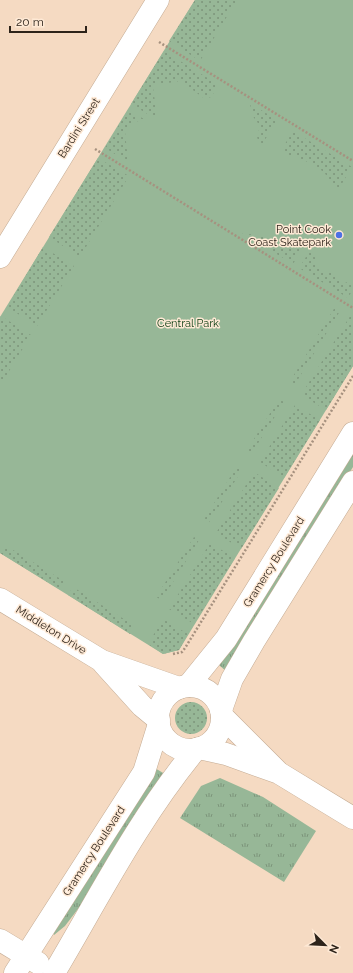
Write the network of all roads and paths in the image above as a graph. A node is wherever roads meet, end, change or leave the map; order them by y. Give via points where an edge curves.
1 (158, 0) edge
2 (140, 30) junction
3 (74, 136) junction
4 (353, 161) edge
5 (0, 257) edge
6 (353, 308) edge
7 (353, 376) edge
8 (353, 433) edge
9 (353, 482) edge
10 (0, 599) edge
11 (173, 654) dead end
12 (102, 662) junction
13 (184, 687) junction
14 (221, 713) junction
15 (159, 722) junction
16 (197, 749) junction
17 (279, 773) junction
18 (353, 818) edge
19 (0, 940) edge
20 (21, 964) edge
21 (54, 973) edge

1 - 2 street, Bardini Street
2 - 3 street, Bardini Street
2 - 4 path
3 - 5 street, Bardini Street
3 - 6 path
7 - 11 path via 182,652
8 - 13 street, Gramercy Boulevard via 230,633
9 - 14 street via 232,679
10 - 12 street, Middleton Drive
12 - 13 street, Middleton Drive
12 - 15 street, Middleton Drive
13 - 14 street via 195,686 209,692
13 - 15 street via 168,695 159,713
14 - 16 street via 222,723 216,736 212,742
14 - 17 street
15 - 16 street via 162,732 172,744 187,750
15 - 20 street, Gramercy Boulevard via 144,772
16 - 17 street via 226,754
16 - 21 street via 174,776 144,819
17 - 18 street
19 - 20 street
20 - 21 street

